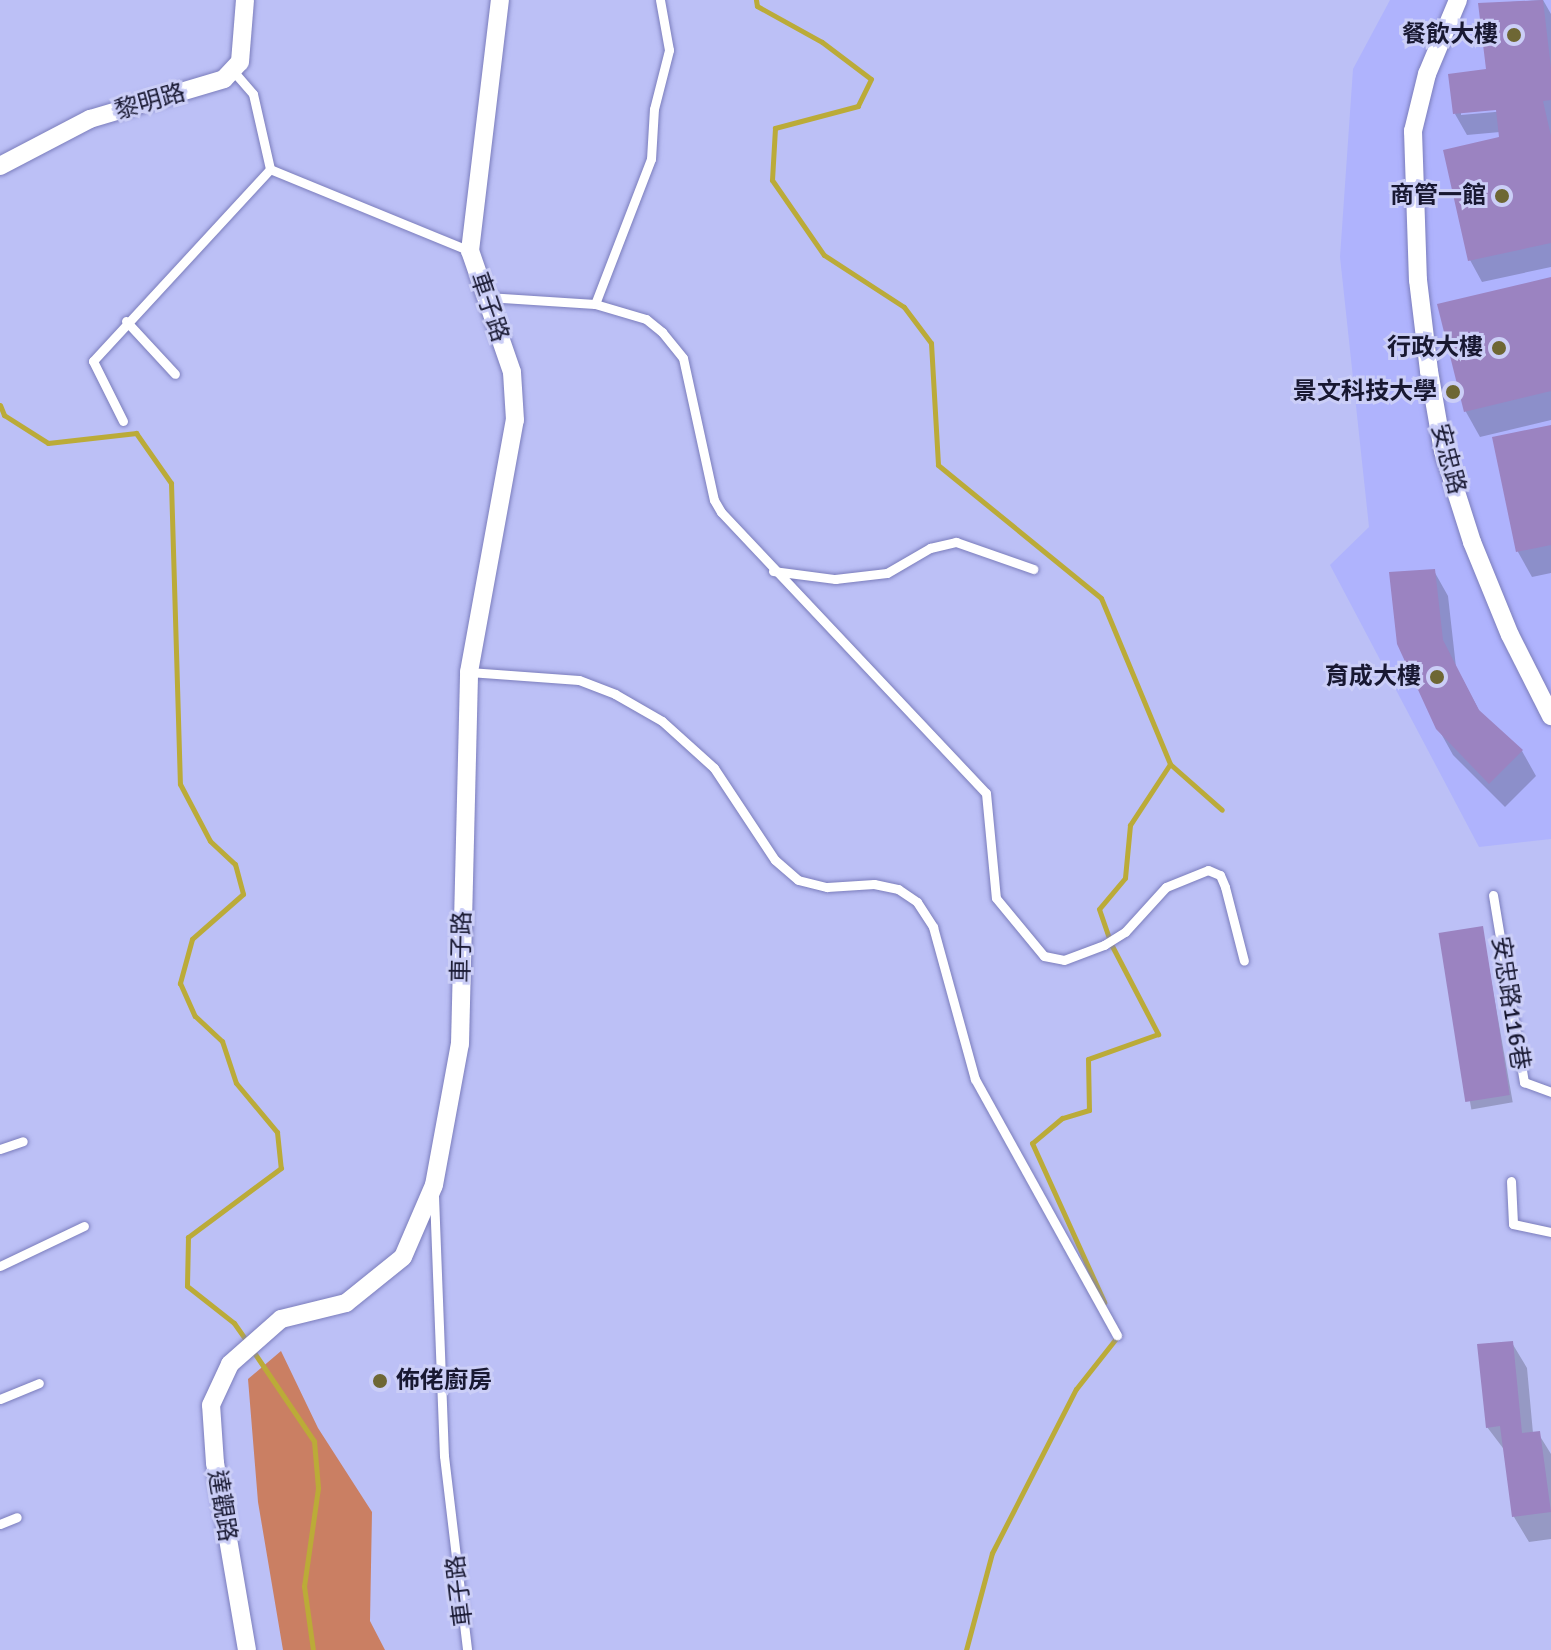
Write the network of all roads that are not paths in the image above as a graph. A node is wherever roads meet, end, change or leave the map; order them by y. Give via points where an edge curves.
1 (245, 0) edge
2 (500, 0) edge
3 (660, 0) edge
4 (1458, 0) edge
5 (234, 72) junction
6 (0, 166) edge
7 (270, 169) junction
8 (470, 251) junction
9 (487, 297) junction
10 (595, 304) junction
11 (126, 321) junction
12 (175, 374) dead end
13 (123, 421) dead end
14 (1033, 569) dead end
15 (772, 571) junction
16 (469, 672) junction
17 (1551, 716) edge
18 (1493, 895) dead end
19 (1244, 961) dead end
20 (1551, 1092) edge
21 (23, 1141) dead end
22 (0, 1149) edge
23 (1511, 1181) dead end
24 (434, 1185) junction
25 (84, 1226) dead end
26 (1551, 1232) edge
27 (0, 1266) edge
28 (1117, 1335) dead end
29 (39, 1383) dead end
30 (0, 1399) edge
31 (17, 1517) dead end
32 (0, 1524) edge
33 (247, 1650) edge
34 (467, 1650) edge

1 - 5 street
2 - 8 street, 車子路
3 - 10 lane via 669,50 654,109 651,159
4 - 17 street, 安忠路 via 1427,74 1413,131 1418,280 1429,371 1443,451 1472,542
5 - 6 street, 黎明路 via 212,84 90,119
5 - 7 lane via 253,94
7 - 8 lane, 車子路
7 - 11 lane
8 - 9 street, 車子路
9 - 10 lane
9 - 16 street, 車子路 via 512,372 515,420
10 - 15 lane via 646,319 683,358 714,500
11 - 12 lane
11 - 13 lane via 93,361
14 - 15 lane via 956,542 930,548 887,573 835,579
15 - 19 lane via 986,793 996,898 1044,956 1064,960 1104,945 1125,932 1166,887 1208,870 1220,875 1225,887
16 - 24 street, 車子路 via 460,1044
16 - 28 lane via 579,680 615,694 662,721 714,768 775,860 798,880 827,887 874,884 898,889 917,902 933,927 975,1079
18 - 20 lane, 安忠路116巷 via 1524,1082
21 - 22 lane
23 - 26 lane via 1513,1224
24 - 33 street, 達觀路 via 403,1257 346,1303 281,1319 230,1364 211,1405 215,1463
24 - 34 lane, 車子路 via 444,1456
25 - 27 lane
29 - 30 lane
31 - 32 lane

